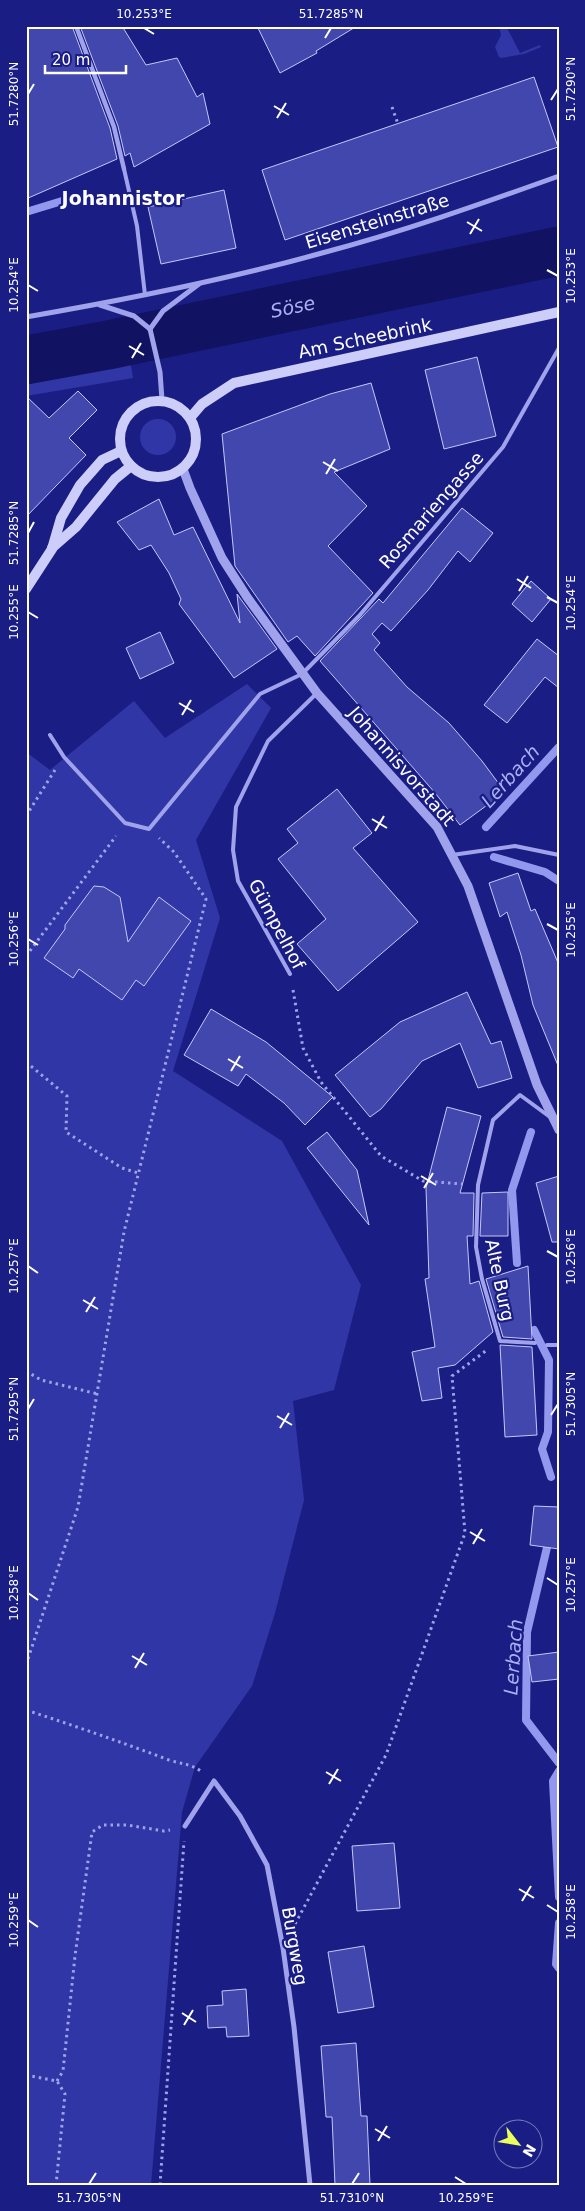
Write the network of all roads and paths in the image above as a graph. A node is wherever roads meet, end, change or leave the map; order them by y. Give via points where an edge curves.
1 (76, 26) edge
2 (392, 107) dead end
3 (398, 124) dead end
4 (124, 169) joint
5 (559, 176) edge
6 (201, 282) junction
7 (145, 295) junction
8 (99, 304) junction
9 (559, 312) edge
10 (26, 317) edge
11 (150, 329) junction
12 (559, 348) edge
13 (162, 400) junction
14 (190, 418) junction
15 (121, 451) junction
16 (131, 466) junction
17 (183, 468) junction
18 (52, 549) junction
19 (26, 589) edge
20 (302, 674) junction
21 (317, 693) junction
22 (50, 735) dead end
23 (64, 757) junction
24 (26, 816) edge
25 (125, 823) junction
26 (150, 829) junction
27 (452, 855) junction
28 (559, 855) edge
29 (26, 947) edge
30 (30, 951) junction
31 (26, 956) edge
32 (290, 974) joint
33 (26, 1062) edge
34 (554, 1120) junction
35 (559, 1130) edge
36 (138, 1173) junction
37 (478, 1185) junction
38 (500, 1341) junction
39 (535, 1343) dead end
40 (547, 1345) dead end
41 (559, 1345) edge
42 (26, 1371) edge
43 (98, 1394) junction
44 (26, 1665) edge
45 (26, 1710) edge
46 (214, 1781) junction
47 (185, 1826) junction
48 (283, 1948) junction
49 (26, 2075) edge
50 (57, 2081) junction
51 (56, 2185) edge
52 (160, 2185) edge
53 (310, 2185) edge

1 - 4 street via 114,127
2 - 3 path
4 - 7 lane via 137,226
5 - 6 street, Eisensteinstraße via 338,249
6 - 7 street, Eisensteinstraße
6 - 11 street, Eisensteinstraße via 163,311
7 - 8 street, Eisensteinstraße
8 - 10 street, Eisensteinstraße
8 - 11 street via 134,316
9 - 14 main road, Am Scheebrink via 234,383 202,404
11 - 13 street via 160,372
12 - 20 lane, Rosmariengasse via 504,447 359,616
13 - 14 main road via 178,406
13 - 15 main road via 150,401 128,414 121,426
14 - 17 main road via 195,428 195,450
15 - 16 main road
15 - 18 main road via 102,460 80,485 61,518
16 - 17 main road via 142,475 156,478 171,476
16 - 18 main road via 115,479 76,527
17 - 20 street, Johannisvorstadt via 222,558
18 - 19 main road
20 - 21 street, Johannisvorstadt
20 - 26 lane via 260,694
21 - 27 street, Johannisvorstadt via 437,827
21 - 32 lane, Gümpelhof via 268,741 236,807 232,850 238,880
22 - 23 lane
23 - 24 path
23 - 25 lane
25 - 26 lane
25 - 30 path
26 - 36 path via 174,852 206,899
27 - 28 lane via 515,846
27 - 34 street, Johannisvorstadt via 468,886 537,1085
29 - 30 path
30 - 31 path
32 - 37 path, Gümpelhof via 303,1048 321,1082 381,1156 424,1181
33 - 36 path via 67,1096 66,1132 122,1168
34 - 35 street, Johannisvorstadt
34 - 37 lane, Alte Burg via 520,1095 493,1120
36 - 43 path via 124,1232
37 - 38 lane, Alte Burg via 476,1248
38 - 39 lane, Alte Burg
38 - 48 path via 452,1376 465,1533 386,1755
40 - 41 lane
42 - 43 path via 41,1380
43 - 44 path via 78,1507
45 - 46 path via 195,1767
46 - 47 street
46 - 48 street, Burgweg via 240,1816 267,1865
47 - 50 path via 164,1831 103,1825 92,1832 64,2071
47 - 52 path
48 - 53 street, Burgweg
49 - 50 path
50 - 51 path via 65,2094 65,2102

